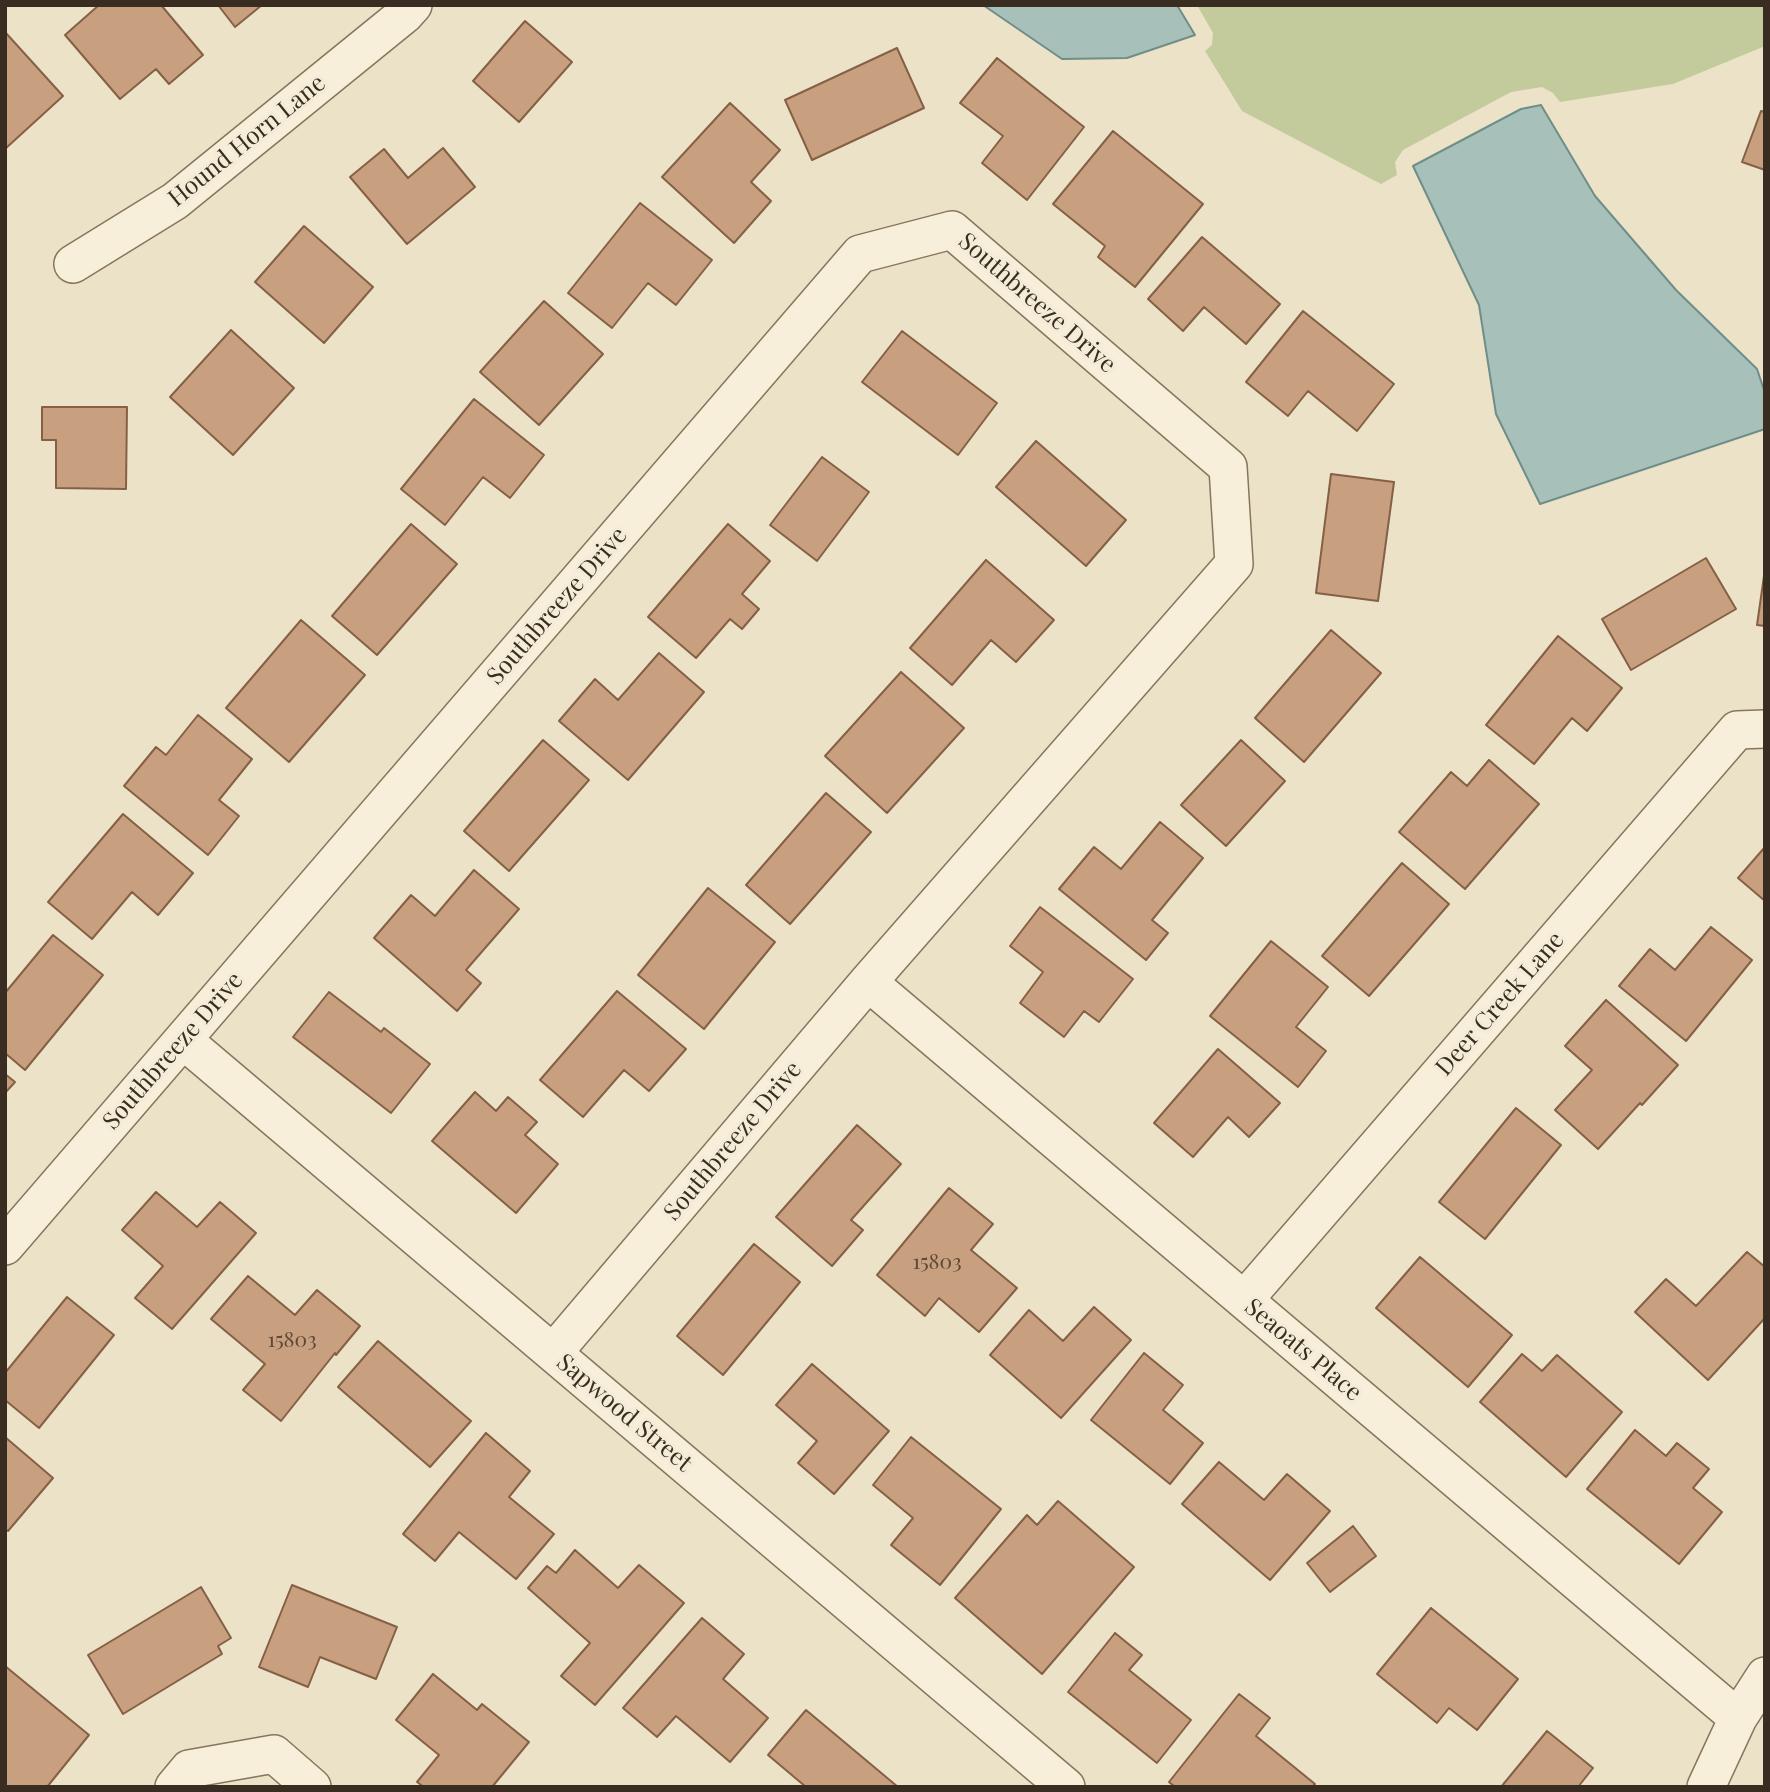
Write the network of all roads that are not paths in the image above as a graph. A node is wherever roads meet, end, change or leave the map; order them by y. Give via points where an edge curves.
1 (413, 5) edge
2 (73, 264) dead end
3 (1765, 729) edge
4 (868, 982) junction
5 (183, 1040) junction
6 (5, 1246) edge
7 (1244, 1300) junction
8 (553, 1353) junction
9 (1765, 1676) edge
10 (1738, 1718) junction
11 (174, 1787) edge
12 (312, 1787) edge
13 (1066, 1787) edge
14 (1706, 1787) edge

1 - 2 street, Hound Horn Lane via 175,201
3 - 7 street, Deer Creek Lane via 1737,730
4 - 5 street, Southbreeze Drive via 1234,564 1228,467 951,230 860,254
4 - 7 street, Seaoats Place
4 - 8 street, Southbreeze Drive
5 - 6 street, Southbreeze Drive
5 - 8 street, Sapwood Street
7 - 10 street, Seaoats Place
8 - 13 street, Sapwood Street
9 - 10 street
10 - 14 street
11 - 12 street via 189,1769 274,1754

